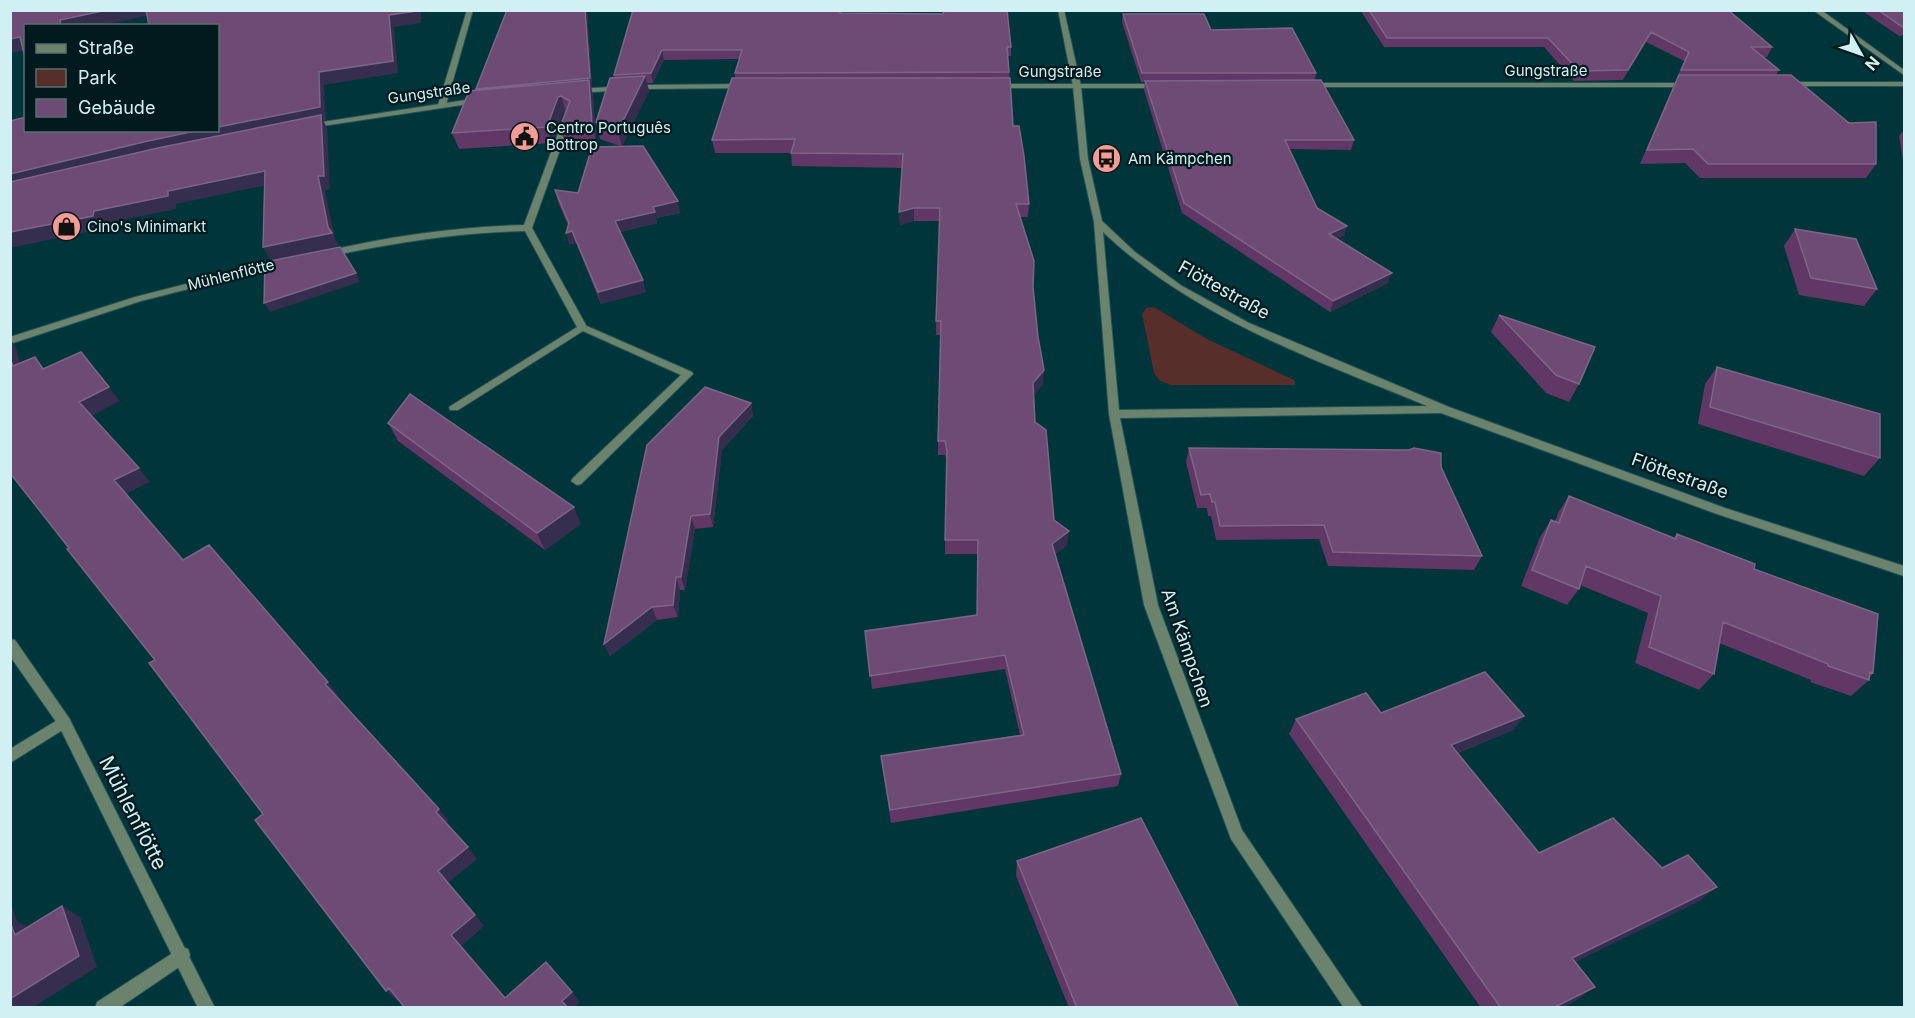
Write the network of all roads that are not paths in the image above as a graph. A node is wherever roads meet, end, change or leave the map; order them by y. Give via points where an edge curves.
1 (470, 10) edge
2 (1061, 10) edge
3 (1816, 10) edge
4 (1905, 74) edge
5 (1776, 84) edge
6 (1905, 84) edge
7 (1298, 85) edge
8 (1695, 85) edge
9 (755, 86) edge
10 (981, 86) edge
11 (1077, 86) junction
12 (1169, 86) edge
13 (568, 92) edge
14 (489, 99) edge
15 (442, 105) junction
16 (568, 116) edge
17 (301, 128) edge
18 (1098, 222) junction
19 (528, 228) junction
20 (320, 255) edge
21 (287, 261) edge
22 (582, 327) junction
23 (10, 341) edge
24 (454, 407) dead end
25 (1445, 410) junction
26 (1114, 414) junction
27 (577, 481) dead end
28 (1905, 571) edge
29 (10, 644) edge
30 (64, 722) junction
31 (10, 757) edge
32 (182, 955) junction
33 (103, 1008) edge
34 (207, 1008) edge
35 (1355, 1008) edge

1 - 15 street
2 - 11 street, Am Kämpchen
3 - 4 street
5 - 6 street
7 - 8 street, Gungstraße
9 - 13 street
10 - 11 street, Gungstraße
11 - 12 street, Gungstraße
11 - 18 street, Am Kämpchen via 1084,159
14 - 15 street, Gungstraße
15 - 17 street, Gungstraße
16 - 19 street
18 - 25 street, Flöttestraße via 1132,254 1179,288 1245,325
18 - 26 street, Am Kämpchen
19 - 20 street via 496,228
19 - 22 street
21 - 23 street, Mühlenflötte via 138,299
22 - 24 street
22 - 27 street via 688,374
25 - 26 street, Flöttestraße
25 - 28 street, Flöttestraße via 1721,511
26 - 35 street, Am Kämpchen via 1150,605 1236,834
29 - 30 street, Mühlenflötte
30 - 31 street
30 - 32 street, Mühlenflötte
32 - 33 street
32 - 34 street, Mühlenflötte

